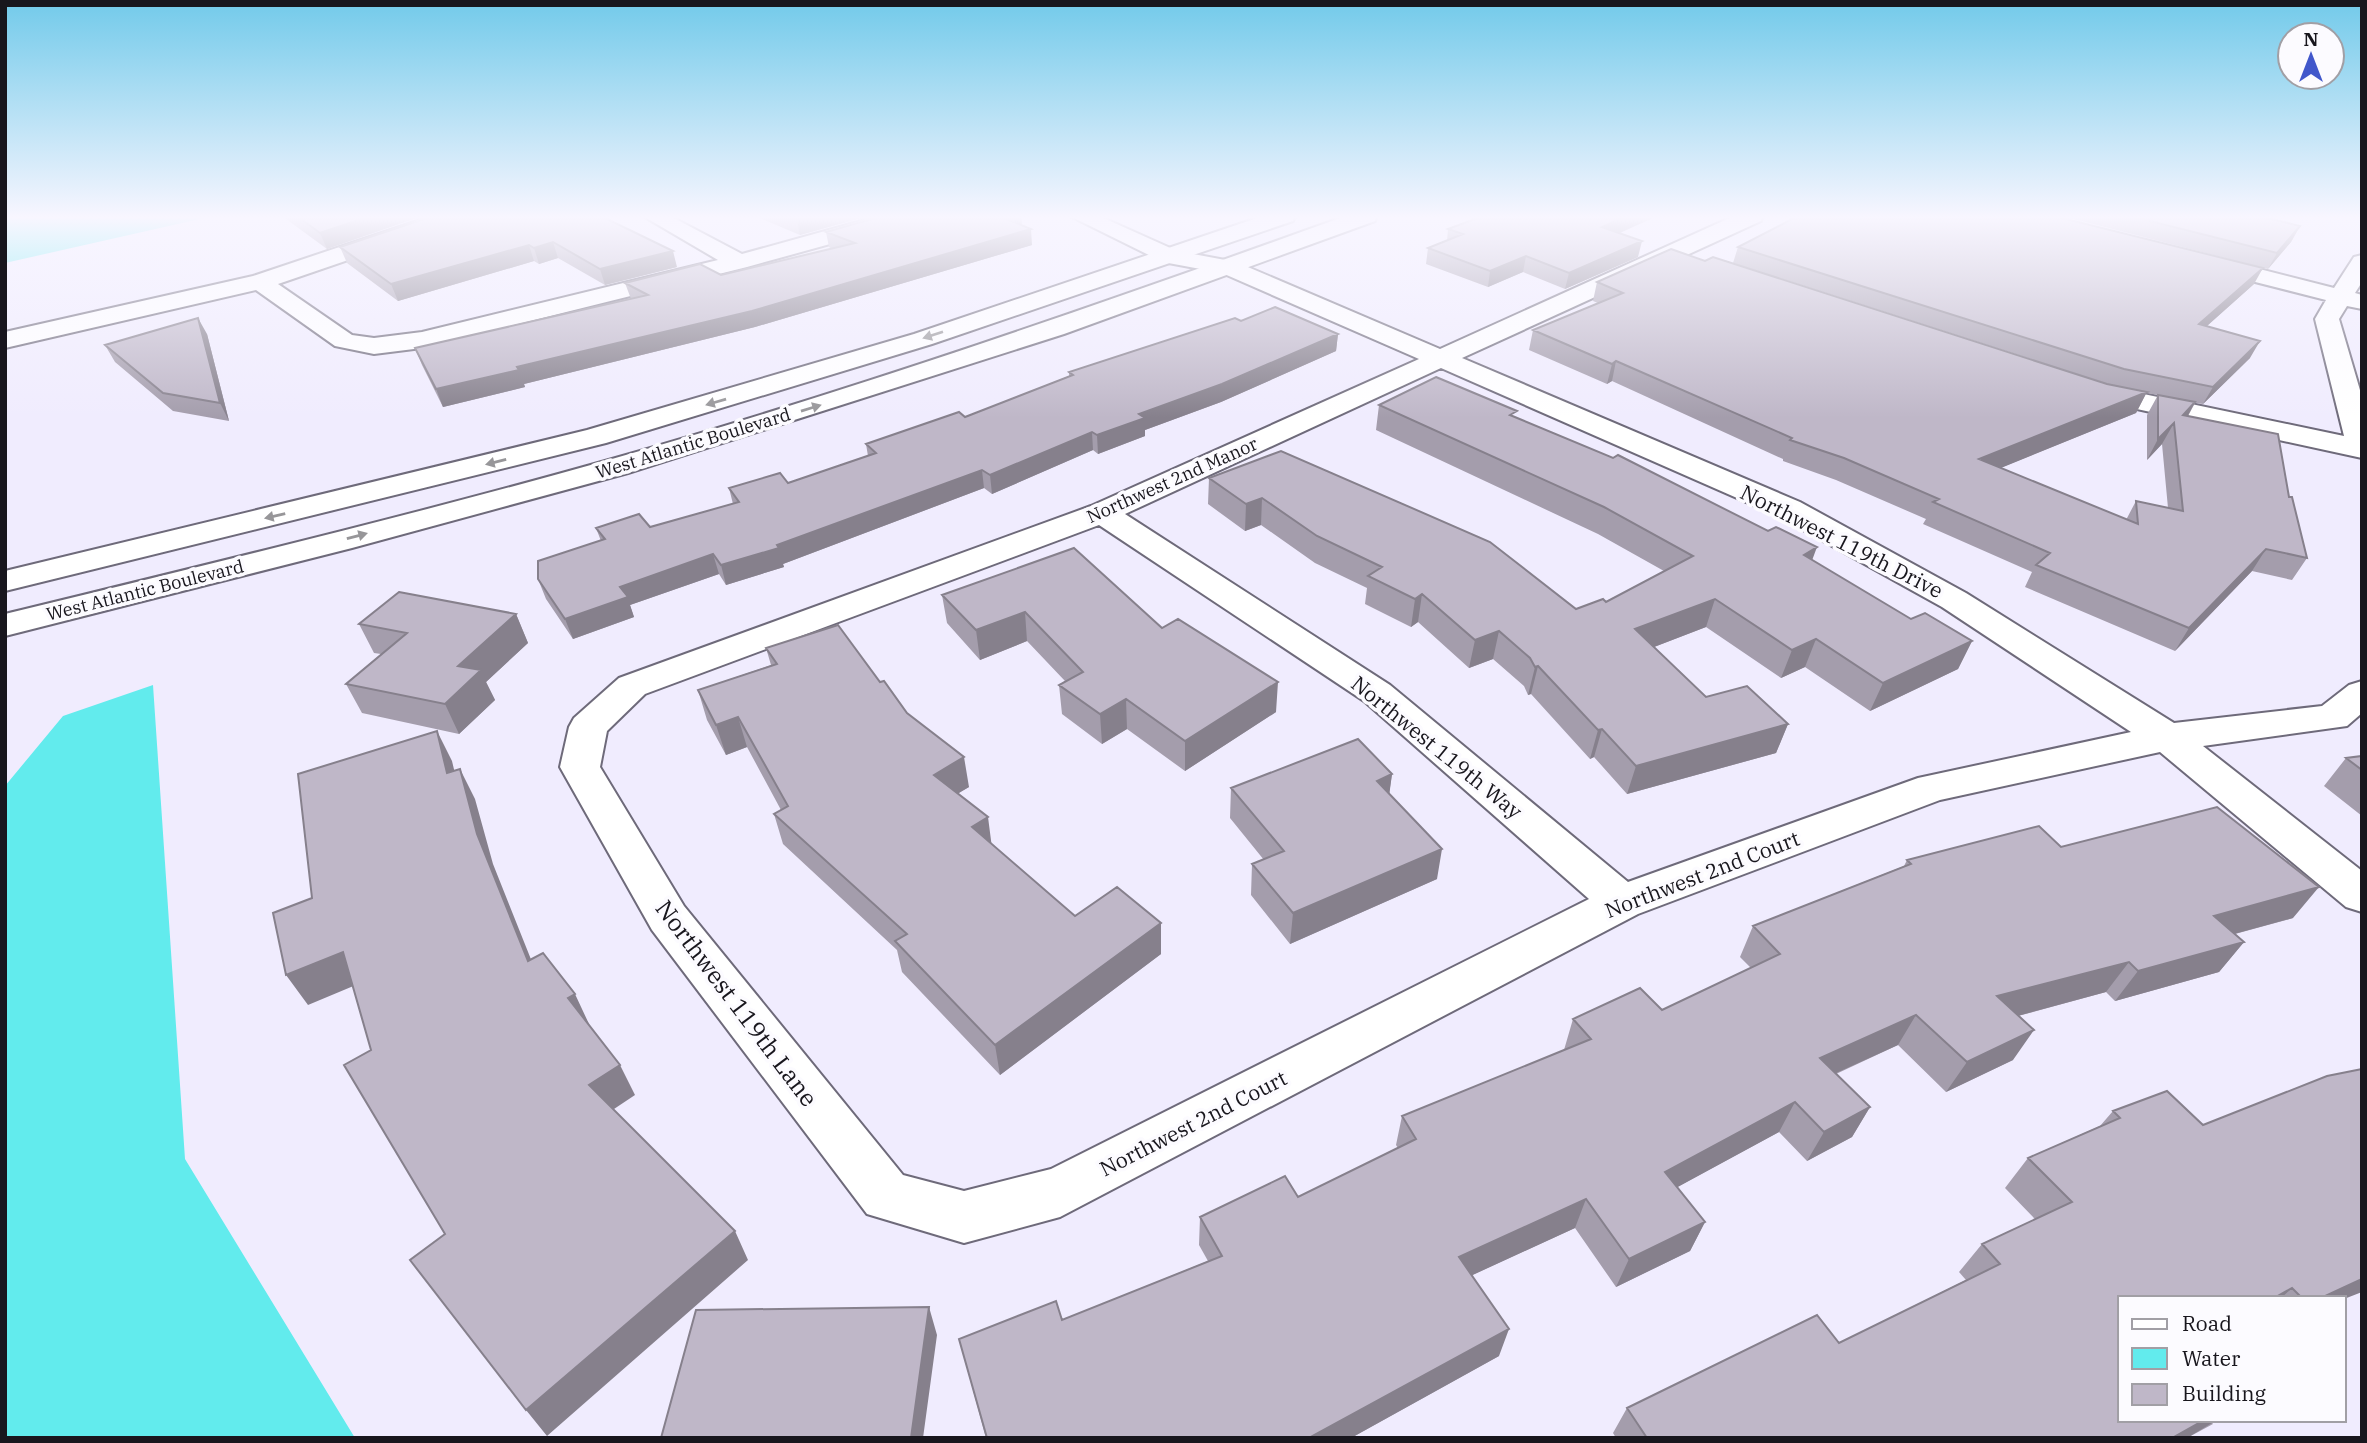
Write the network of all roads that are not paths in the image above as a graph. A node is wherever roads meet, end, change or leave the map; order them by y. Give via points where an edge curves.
1 (254, 283) edge
2 (262, 283) edge
3 (652, 283) edge
4 (1069, 283) edge
5 (1155, 283) edge
6 (1278, 283) edge
7 (1609, 283) edge
8 (2285, 283) edge
9 (2351, 300) edge
10 (5, 340) edge
11 (1441, 359) junction
12 (2069, 383) edge
13 (2362, 448) edge
14 (1102, 513) junction
15 (5, 581) edge
16 (5, 625) edge
17 (2362, 693) edge
18 (588, 727) joint
19 (2167, 737) junction
20 (2362, 895) edge
21 (1622, 902) junction
22 (964, 1217) joint

1 - 10 street
2 - 3 street via 344,341 374,346 422,340
4 -> 15 street, West Atlantic Boulevard via 884,351 596,436
16 -> 5 street, West Atlantic Boulevard via 617,467 1055,329
6 - 11 street, Northwest 119th Drive
7 - 11 street, Northwest 2nd Manor
8 - 9 street
9 - 13 street via 2327,319
11 - 14 street, Northwest 2nd Manor
11 - 19 street, Northwest 119th Drive via 1789,509 1954,600
12 - 13 street via 2108,396
14 - 18 street, Northwest 2nd Manor via 632,686
14 - 21 street, Northwest 119th Way via 1377,693
17 - 19 street, Northwest 2nd Court via 2333,717
18 - 22 street, Northwest 119th Lane via 580,767 668,918 886,1196
19 - 20 street, Northwest 119th Drive
19 - 21 street, Northwest 2nd Court via 1932,788
21 - 22 street, Northwest 2nd Court via 1060,1192

